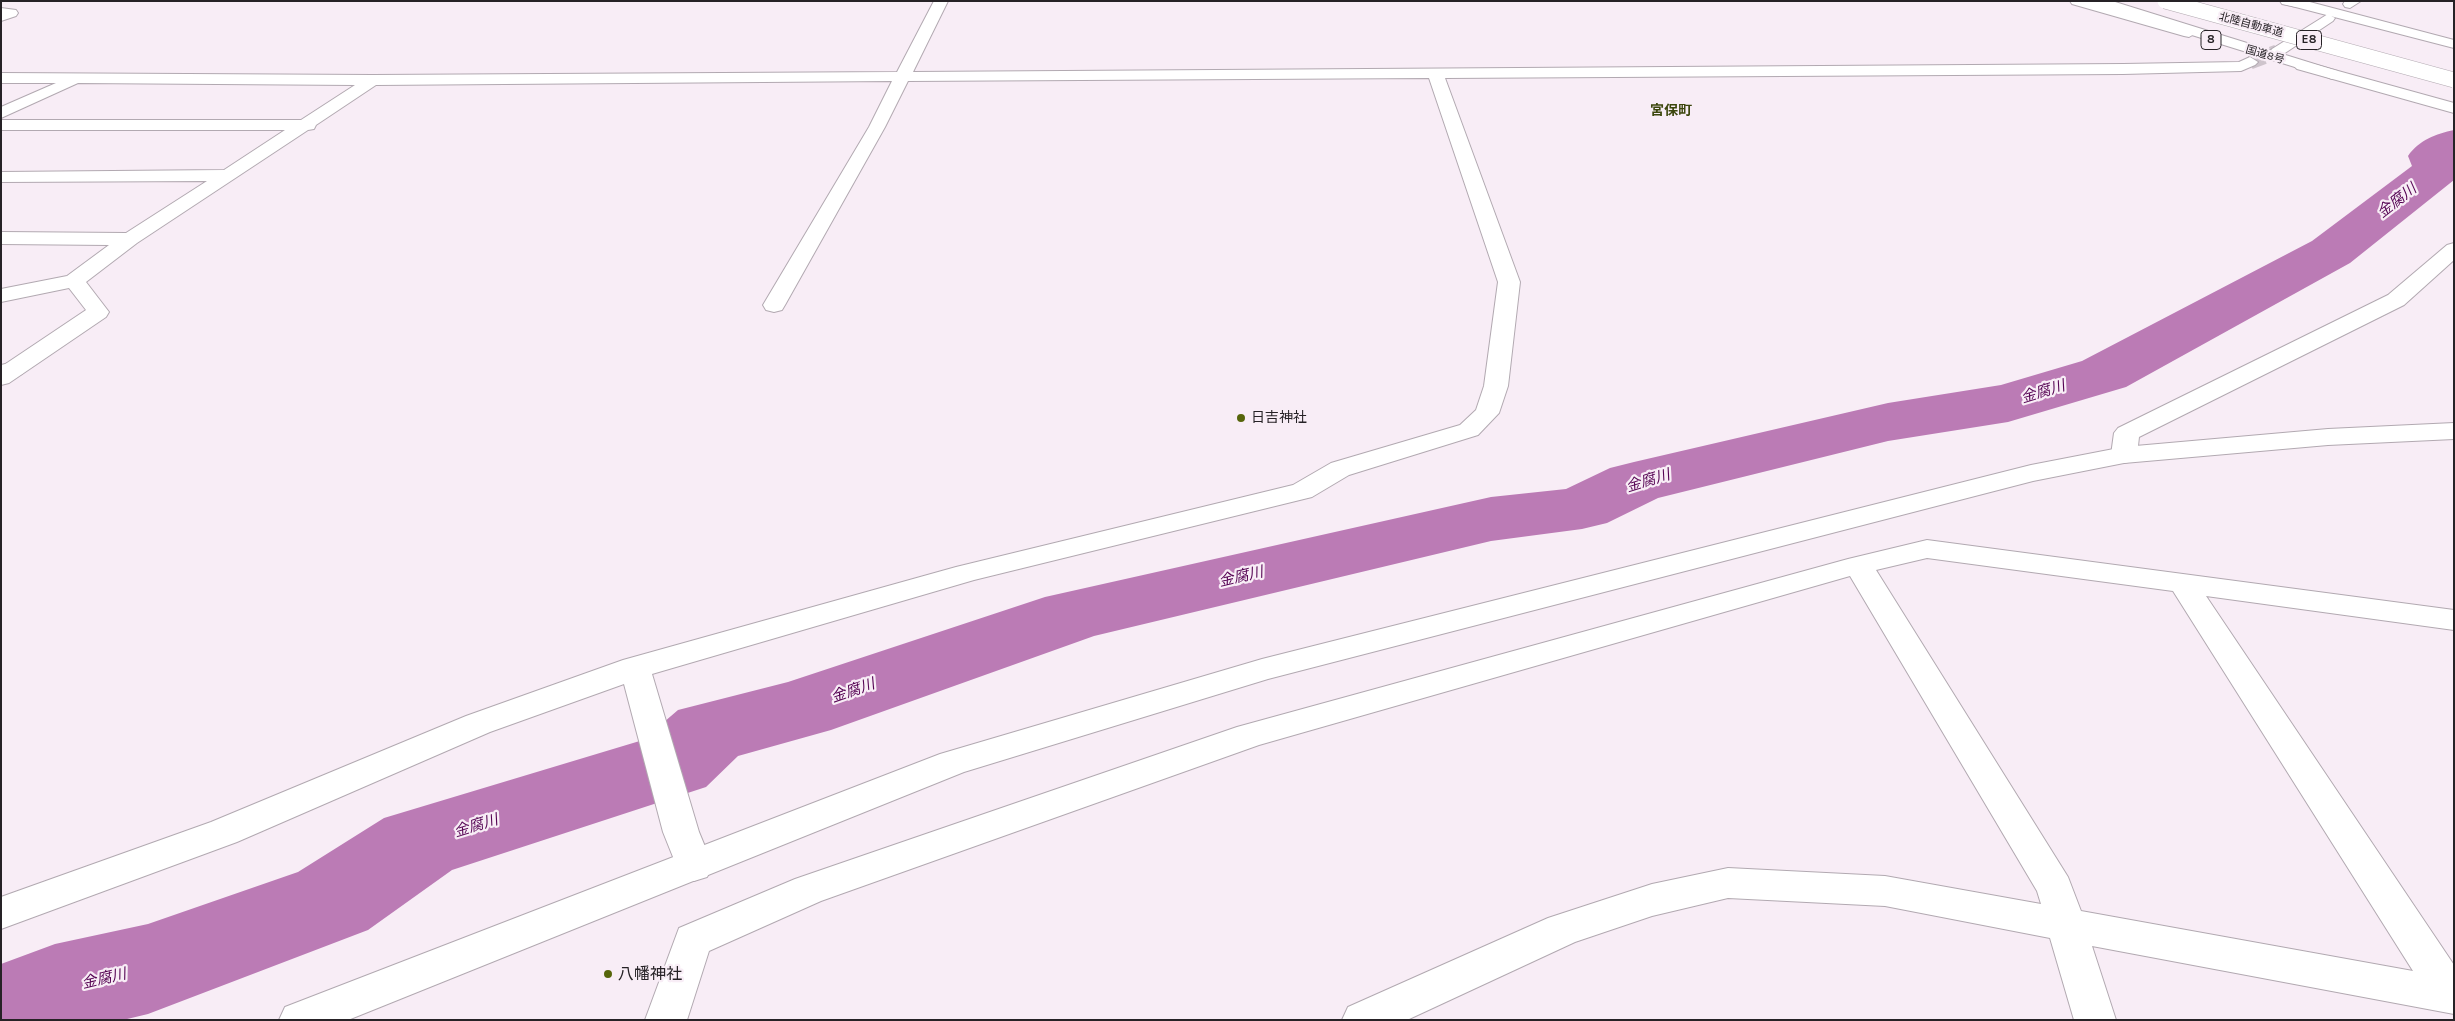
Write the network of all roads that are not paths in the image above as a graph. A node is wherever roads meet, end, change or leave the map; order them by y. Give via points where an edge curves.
1 (941, 1) edge
2 (2077, 1) edge
3 (2097, 1) edge
4 (2165, 1) edge
5 (2203, 1) edge
6 (2291, 2) edge
7 (1, 12) edge
8 (1, 17) edge
9 (2328, 18) dead end
10 (2454, 44) edge
11 (2276, 52) tunnel mouth
12 (2250, 62) tunnel mouth
13 (2454, 68) edge
14 (1436, 72) junction
15 (2339, 76) junction
16 (903, 77) junction
17 (80, 78) junction
18 (6, 80) edge
19 (373, 80) junction
20 (2454, 80) edge
21 (2454, 108) edge
22 (1, 113) edge
23 (1, 125) edge
24 (308, 125) junction
25 (229, 175) junction
26 (1, 177) edge
27 (1, 238) edge
28 (130, 238) junction
29 (2454, 249) edge
30 (74, 281) junction
31 (1, 296) edge
32 (774, 305) dead end
33 (5, 373) edge
34 (2454, 431) edge
35 (2124, 455) junction
36 (1858, 565) junction
37 (2182, 582) junction
38 (2454, 620) edge
39 (637, 676) junction
40 (687, 849) junction
41 (1, 913) edge
42 (2066, 924) junction
43 (2452, 996) edge
44 (300, 1020) edge
45 (666, 1020) edge
46 (1363, 1020) edge
47 (2095, 1020) edge

1 - 16 main road
2 - 15 main road, 国道8号 / 8
3 - 15 main road
4 - 20 main road, 北陸自動車道 / E8, bridge
5 - 13 main road, 北陸自動車道 / E8
6 - 10 main road
7 - 8 main road via 12,13
9 - 11 main road
12 - 14 main road via 2241,66 2123,69
14 - 16 main road
14 - 39 main road via 1509,282 1496,386 1487,413 1469,430 1340,469 1302,491 966,573
15 - 21 main road, 国道8号 / 8
16 - 19 main road
16 - 32 main road
17 - 18 main road
17 - 19 main road
17 - 22 main road
19 - 24 main road
23 - 24 main road
24 - 25 main road
25 - 26 main road
25 - 28 main road
27 - 28 main road
28 - 30 main road
29 - 35 main road via 2396,300 2127,433
30 - 31 main road
30 - 33 main road via 98,312
34 - 35 main road via 2328,437
35 - 40 main road via 2031,473 1262,670 952,762
36 - 37 main road via 1927,549
36 - 42 main road via 2055,888
36 - 45 main road via 1249,736 808,890 693,940
37 - 38 main road
37 - 43 main road
39 - 40 main road
39 - 41 main road via 478,724 224,832
40 - 44 main road
42 - 43 main road
42 - 46 main road via 1885,891 1728,883 1652,900 1562,930
42 - 47 main road

